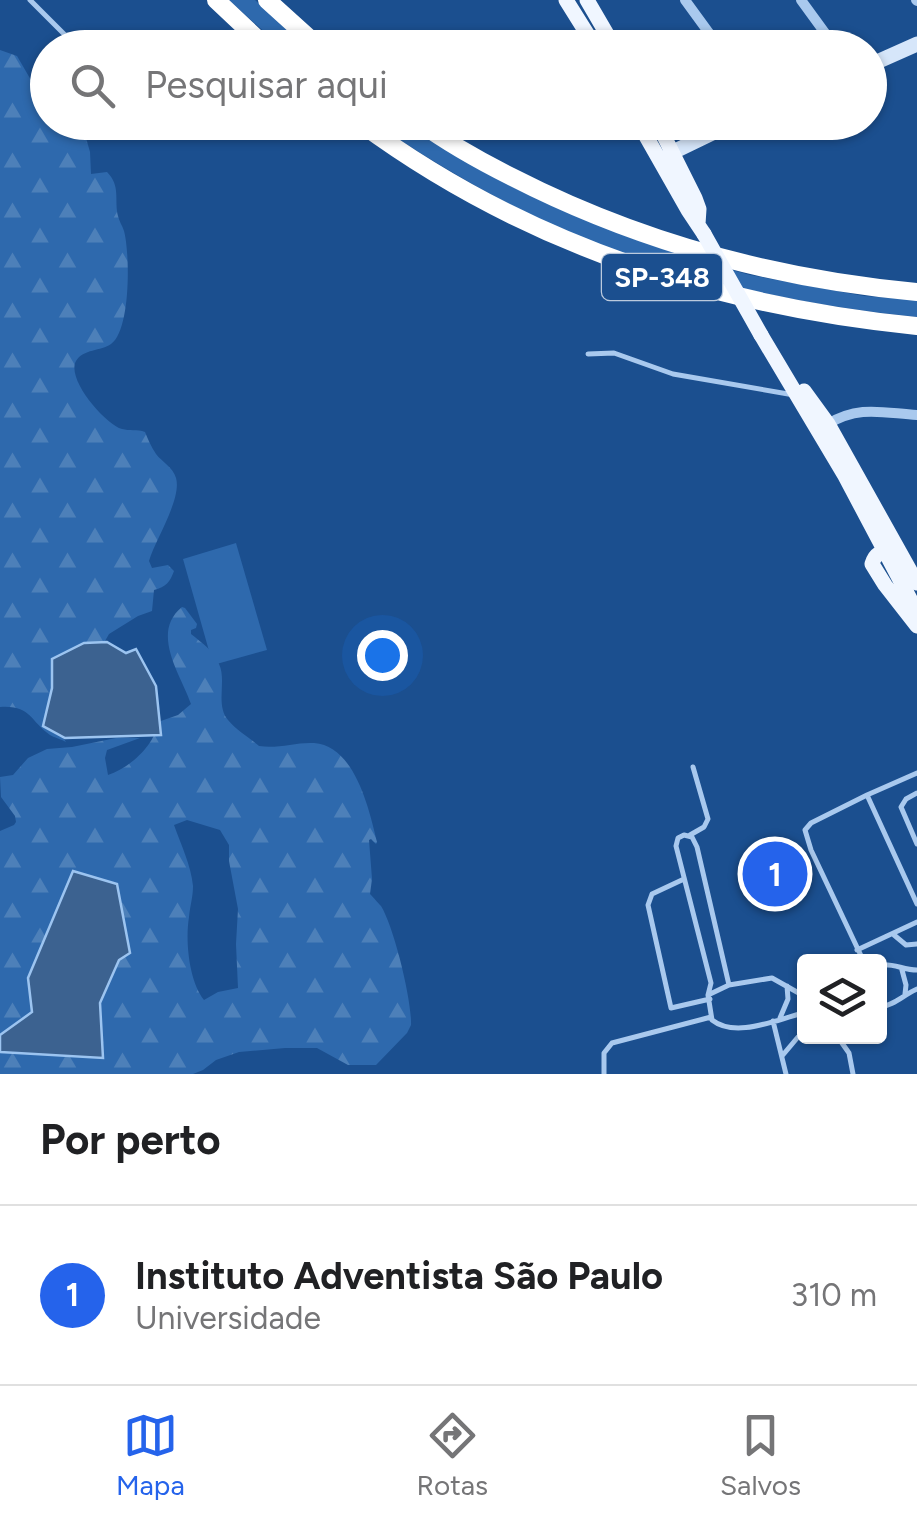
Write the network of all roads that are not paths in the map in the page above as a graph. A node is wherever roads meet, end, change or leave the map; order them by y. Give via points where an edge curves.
1 (30, 0) edge
2 (216, 0) edge
3 (267, 0) edge
4 (566, 0) edge
5 (586, 0) edge
6 (685, 0) edge
7 (801, 0) edge
8 (60, 30) edge
9 (248, 30) edge
10 (300, 30) edge
11 (585, 30) edge
12 (604, 30) edge
13 (707, 30) edge
14 (823, 30) edge
15 (917, 44) edge
16 (887, 57) edge
17 (384, 140) edge
18 (449, 140) edge
19 (648, 140) edge
20 (666, 140) edge
21 (697, 140) edge
22 (672, 152) junction
23 (701, 229) junction
24 (917, 292) edge
25 (917, 326) edge
26 (588, 354) dead end
27 (780, 366) junction
28 (796, 396) junction
29 (917, 415) edge
30 (828, 424) junction
31 (884, 552) junction
32 (903, 558) junction
33 (917, 583) edge
34 (917, 612) edge
35 (917, 626) edge
36 (693, 767) dead end
37 (917, 774) edge
38 (917, 793) edge
39 (867, 794) junction
40 (690, 835) junction
41 (917, 844) edge
42 (684, 879) junction
43 (917, 904) edge
44 (917, 922) edge
45 (894, 933) junction
46 (917, 944) edge
47 (857, 950) junction
48 (859, 954) edge
49 (887, 964) edge
50 (902, 970) junction
51 (917, 970) edge
52 (729, 985) junction
53 (787, 986) junction
54 (917, 989) edge
55 (797, 992) edge
56 (906, 994) junction
57 (709, 997) junction
58 (887, 1006) edge
59 (797, 1015) edge
60 (711, 1017) junction
61 (776, 1020) junction
62 (797, 1039) edge
63 (843, 1044) edge
64 (782, 1057) junction
65 (604, 1074) edge
66 (786, 1074) edge
67 (853, 1074) edge

1 - 8 lane
2 - 9 highway
3 - 10 highway
4 - 11 main road
5 - 12 main road
6 - 13 street
7 - 14 street
15 - 16 street
17 - 25 highway, SP-348 via 472,194 606,257 705,289
18 - 24 highway, SP-348 via 577,209 656,238 769,270
19 - 23 main road
20 - 22 main road
21 - 22 street
22 - 23 main road via 699,209
23 - 27 main road, bridge
26 - 28 lane via 614,353 672,374
27 - 28 main road
27 - 30 main road
28 - 31 main road
29 - 30 street via 861,410
30 - 32 main road
31 - 32 main road
31 - 34 main road
31 - 35 main road via 872,564
32 - 33 main road
36 - 40 lane via 708,818
37 - 39 lane
38 - 41 lane via 901,807
39 - 43 lane
39 - 47 lane via 805,830
40 - 42 lane via 676,843
40 - 52 lane
42 - 57 lane
42 - 57 lane via 652,894 648,905 672,1008
44 - 45 lane
45 - 46 lane via 900,942
45 - 47 lane
47 - 48 lane
49 - 50 lane
50 - 51 lane
50 - 56 lane
52 - 53 lane via 772,978
52 - 57 lane
53 - 55 lane
53 - 61 lane
54 - 56 lane
56 - 58 lane
57 - 60 lane
59 - 61 lane
60 - 61 lane via 729,1028
60 - 65 lane via 612,1043 604,1053
61 - 64 lane
62 - 64 lane
63 - 67 lane
64 - 66 lane

